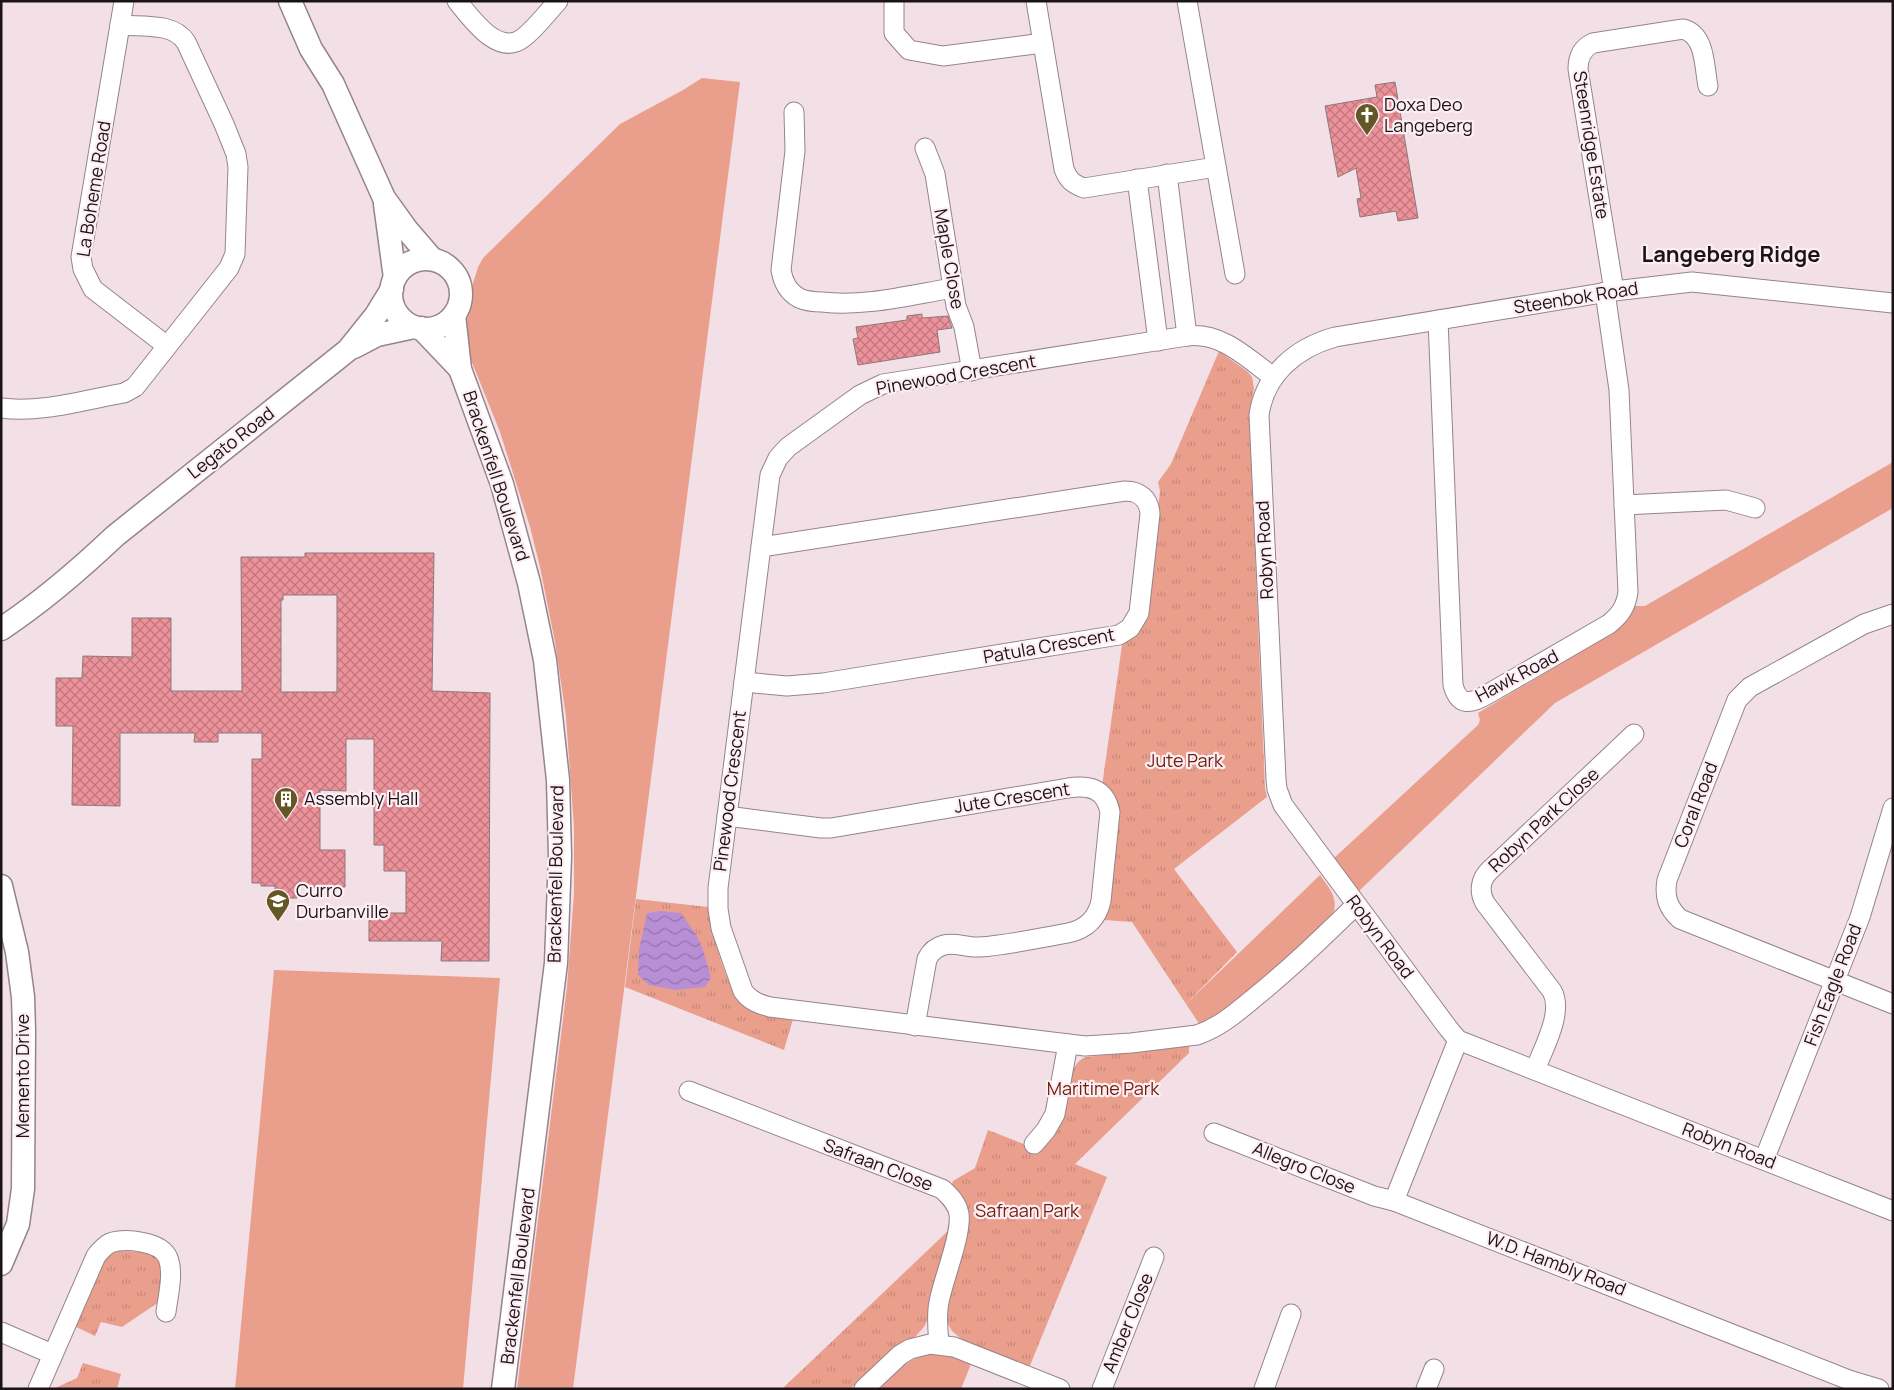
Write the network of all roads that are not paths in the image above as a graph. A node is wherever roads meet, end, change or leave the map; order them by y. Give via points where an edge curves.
1 (124, 1) edge
2 (290, 1) edge
3 (305, 1) edge
4 (457, 1) edge
5 (558, 1) edge
6 (894, 1) edge
7 (1036, 1) edge
8 (1187, 1) edge
9 (120, 25) junction
10 (1043, 43) junction
11 (333, 84) junction
12 (1708, 86) dead end
13 (794, 112) dead end
14 (925, 148) dead end
15 (1216, 167) junction
16 (1167, 174) junction
17 (1138, 180) junction
18 (384, 198) junction
19 (432, 259) junction
20 (1235, 274) dead end
21 (393, 284) junction
22 (953, 288) junction
23 (1609, 291) junction
24 (1893, 303) edge
25 (454, 314) junction
26 (1438, 320) junction
27 (417, 327) junction
28 (1187, 336) junction
29 (1158, 341) junction
30 (167, 346) junction
31 (348, 350) junction
32 (460, 369) junction
33 (972, 371) junction
34 (1273, 377) junction
35 (1, 408) edge
36 (1624, 505) junction
37 (1755, 508) dead end
38 (115, 536) junction
39 (760, 547) junction
40 (4, 610) edge
41 (1893, 614) edge
42 (1, 629) edge
43 (744, 682) junction
44 (1634, 734) dead end
45 (1893, 808) edge
46 (727, 816) junction
47 (1, 886) edge
48 (1356, 905) junction
49 (1835, 981) junction
50 (1893, 1004) edge
51 (915, 1026) junction
52 (1458, 1040) junction
53 (1068, 1044) junction
54 (1535, 1070) junction
55 (689, 1091) dead end
56 (1214, 1133) dead end
57 (1034, 1144) dead end
58 (1764, 1160) junction
59 (1394, 1201) junction
60 (1893, 1211) edge
61 (1154, 1257) dead end
62 (1, 1264) edge
63 (166, 1312) dead end
64 (1291, 1314) dead end
65 (1, 1332) edge
66 (940, 1344) junction
67 (52, 1354) junction
68 (1434, 1369) dead end
69 (38, 1389) edge
70 (503, 1389) edge
71 (864, 1389) edge
72 (1060, 1389) edge
73 (1102, 1389) edge
74 (1264, 1389) edge
75 (1426, 1389) edge
76 (1879, 1389) edge

1 - 9 street, La Boheme Road
2 - 11 street via 311,49
3 - 11 street
4 - 5 street via 492,38 510,44 526,36
6 - 10 street via 894,33 910,50 943,56
7 - 10 street
8 - 15 street
9 - 30 street, La Boheme Road via 82,263 93,289
9 - 30 street via 165,28 184,38 224,124 238,167 235,254 230,268
10 - 17 street via 1068,178 1084,188
11 - 18 street
12 - 23 street, Steenridge Estate via 1700,44 1693,33 1683,29 1593,43 1580,57 1578,69
13 - 22 street via 795,151 781,270 788,289 800,299 842,304
14 - 22 street, Maple Close via 935,174
15 - 16 street
15 - 20 street
16 - 17 street
16 - 28 street
17 - 29 street
18 - 19 street
18 - 21 street
19 - 21 street via 412,262 402,268
19 - 25 street via 445,264 459,282 460,299
21 - 27 street via 392,301 396,311
21 - 31 street, Legato Road via 376,315
22 - 33 street, Maple Close
23 - 24 street, Steenbok Road via 1701,282
23 - 26 street, Steenbok Road
23 - 36 street, Hawk Road via 1619,390
25 - 27 street via 436,327
25 - 32 street, Brackenfell Boulevard
26 - 34 street, Steenbok Road via 1321,341 1298,353
26 - 36 street, Hawk Road via 1453,685 1458,698 1470,702 1480,699 1618,616 1627,601 1628,592
27 - 31 street, Legato Road via 377,336
27 - 32 street, Brackenfell Boulevard
28 - 29 street, Pinewood Crescent
28 - 34 street, Pinewood Crescent via 1221,340
29 - 33 street, Pinewood Crescent
30 - 35 street via 140,382 124,393 40,408
31 - 38 street, Legato Road
32 - 70 street, Brackenfell Boulevard via 502,484 529,583 545,660 558,780 560,856 556,963
33 - 39 street, Pinewood Crescent via 875,386 788,447 770,475
34 - 48 street, Robyn Road via 1264,392 1258,415 1277,789 1283,805
36 - 37 street via 1726,500
38 - 40 street, Legato Road via 57,570
38 - 42 street, Legato Road
39 - 43 street, Pinewood Crescent
39 - 43 street, Patula Crescent via 1125,491 1142,495 1147,500 1150,514 1139,613 1130,628 1119,635 823,683 787,686
41 - 49 street, Coral Road via 1864,624 1750,687 1737,700 1670,871 1666,889 1668,906 1680,920
43 - 46 street, Pinewood Crescent
44 - 54 street, Robyn Park Close via 1489,871 1482,883 1485,903 1556,1000 1556,1016
45 - 49 street, Fish Eagle Road via 1860,917
46 - 51 street, Pinewood Crescent via 718,910 739,983 748,998 770,1007
46 - 51 street, Jute Crescent via 831,828 1068,788 1085,787 1101,794 1110,812 1101,901 1092,921 1068,933 982,947 949,944 936,948 927,959
47 - 62 street, Memento Drive via 17,952 24,1031 22,1195 18,1224
48 - 52 street, Robyn Road
48 - 53 street, Pinewood Crescent via 1286,973 1210,1031 1131,1043
49 - 50 street, Coral Road
49 - 58 street, Fish Eagle Road
51 - 53 street, Pinewood Crescent
52 - 54 street, Robyn Road
52 - 59 street
53 - 57 street via 1055,1114
54 - 58 street, Robyn Road
55 - 66 street, Safraan Close via 947,1193 957,1209 959,1223 938,1303
56 - 59 street, Allegro Close
58 - 60 street, Robyn Road
59 - 76 street, W.D. Hambly Road
61 - 73 street, Amber Close
63 - 67 street via 170,1270 165,1253 154,1245 110,1243 96,1256
64 - 74 street
65 - 67 street
66 - 71 street via 921,1346 900,1355
66 - 72 street
67 - 69 street
68 - 75 street

